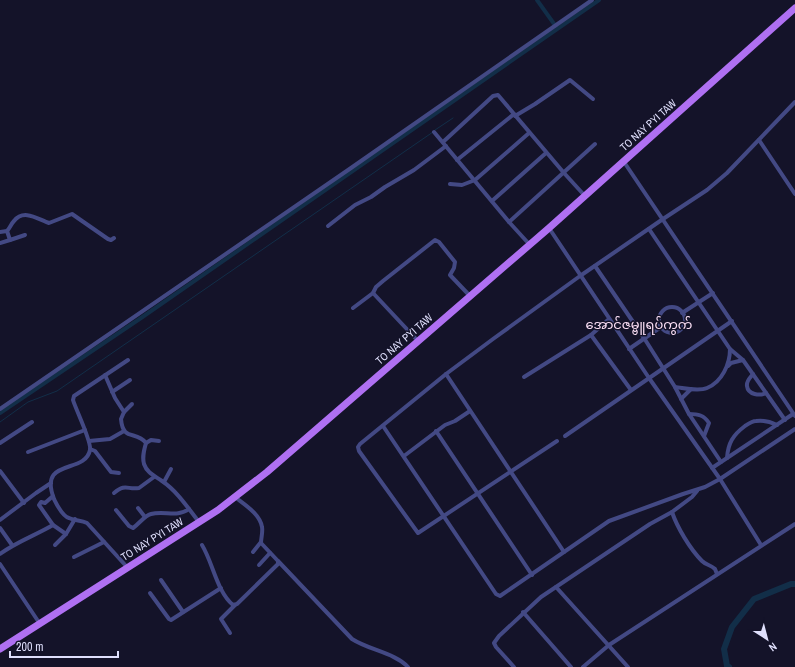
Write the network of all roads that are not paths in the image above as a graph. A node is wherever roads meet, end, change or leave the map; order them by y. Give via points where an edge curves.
1 (592, 0) edge
2 (795, 8) edge
3 (593, 99) dead end
4 (795, 102) edge
5 (514, 115) junction
6 (434, 132) dead end
7 (529, 133) junction
8 (759, 140) junction
9 (443, 142) junction
10 (595, 144) dead end
11 (446, 146) junction
12 (546, 153) junction
13 (457, 160) junction
14 (624, 162) junction
15 (564, 173) junction
16 (474, 180) junction
17 (450, 184) dead end
18 (795, 194) edge
19 (585, 196) junction
20 (492, 201) junction
21 (663, 219) junction
22 (509, 222) junction
23 (328, 226) dead end
24 (549, 228) junction
25 (649, 229) junction
26 (7, 231) junction
27 (0, 232) edge
28 (25, 235) dead end
29 (114, 238) dead end
30 (10, 240) junction
31 (0, 242) edge
32 (530, 245) junction
33 (595, 266) junction
34 (580, 276) junction
35 (373, 293) junction
36 (713, 293) junction
37 (470, 296) junction
38 (698, 303) junction
39 (353, 308) dead end
40 (682, 313) junction
41 (609, 319) junction
42 (732, 321) junction
43 (661, 327) junction
44 (718, 331) junction
45 (591, 335) junction
46 (644, 338) junction
47 (418, 341) junction
48 (629, 349) junction
49 (730, 349) junction
50 (128, 360) dead end
51 (743, 360) junction
52 (728, 366) junction
53 (663, 367) junction
54 (446, 374) junction
55 (753, 374) junction
56 (105, 375) junction
57 (524, 377) dead end
58 (648, 378) junction
59 (130, 380) dead end
60 (675, 387) junction
61 (691, 389) junction
62 (631, 390) junction
63 (112, 392) junction
64 (766, 393) junction
65 (681, 399) junction
66 (132, 404) dead end
67 (0, 409) edge
68 (470, 410) junction
69 (124, 412) junction
70 (689, 414) junction
71 (794, 415) edge
72 (784, 420) junction
73 (32, 422) dead end
74 (777, 425) junction
75 (384, 426) junction
76 (795, 429) edge
77 (85, 430) junction
78 (124, 431) junction
79 (436, 431) junction
80 (565, 436) dead end
81 (704, 436) junction
82 (159, 441) dead end
83 (557, 441) dead end
84 (89, 442) junction
85 (0, 443) edge
86 (146, 443) junction
87 (90, 449) junction
88 (28, 452) dead end
89 (404, 456) junction
90 (727, 458) junction
91 (721, 462) junction
92 (712, 468) junction
93 (171, 469) dead end
94 (0, 471) edge
95 (510, 472) junction
96 (119, 473) dead end
97 (154, 477) junction
98 (720, 479) junction
99 (164, 482) junction
100 (51, 483) junction
101 (697, 490) junction
102 (114, 493) dead end
103 (478, 494) junction
104 (53, 496) junction
105 (235, 497) junction
106 (24, 503) junction
107 (138, 508) dead end
108 (189, 509) junction
109 (116, 510) dead end
110 (672, 512) junction
111 (444, 516) junction
112 (145, 517) junction
113 (75, 519) junction
114 (0, 520) edge
115 (200, 522) junction
116 (795, 524) edge
117 (53, 525) junction
118 (0, 528) edge
119 (66, 534) junction
120 (104, 542) junction
121 (261, 542) junction
122 (55, 545) dead end
123 (202, 545) dead end
124 (761, 545) junction
125 (12, 546) junction
126 (253, 552) dead end
127 (564, 552) junction
128 (270, 553) junction
129 (0, 554) edge
130 (74, 557) dead end
131 (276, 559) junction
132 (0, 564) edge
133 (259, 565) dead end
134 (127, 567) junction
135 (717, 574) junction
136 (532, 575) junction
137 (160, 580) dead end
138 (556, 587) junction
139 (221, 588) junction
140 (150, 593) dead end
141 (235, 605) junction
142 (184, 612) junction
143 (523, 612) junction
144 (40, 624) junction
145 (230, 633) dead end
146 (609, 645) junction
147 (0, 649) edge
148 (408, 667) edge
149 (514, 667) edge
150 (571, 667) edge
151 (583, 667) edge
152 (628, 667) edge

1 - 67 street
2 - 14 main road, TO NAY PYI TAW
3 - 5 street via 570,80
4 - 8 street
5 - 7 street
5 - 9 street via 496,94
5 - 13 street
6 - 9 street
7 - 12 street
7 - 16 street
8 - 18 street
8 - 21 street via 707,190
9 - 11 street
10 - 15 street
11 - 13 street
11 - 23 street
12 - 15 street
12 - 20 street
13 - 16 street
14 - 19 main road, TO NAY PYI TAW
14 - 21 street
15 - 19 street
15 - 22 street
16 - 17 street via 462,185
16 - 20 street
19 - 24 main road, TO NAY PYI TAW
20 - 22 street
21 - 25 street
21 - 36 street
22 - 32 street
24 - 32 main road, TO NAY PYI TAW
24 - 34 street
25 - 33 street
25 - 38 street
26 - 27 street
26 - 29 street via 14,220 21,216 34,216 49,223 72,214 108,239
26 - 30 street
28 - 30 street
30 - 31 street
32 - 37 main road, TO NAY PYI TAW
33 - 34 street
33 - 46 street
34 - 41 street
34 - 54 street
35 - 37 street via 383,281 435,240 455,262 450,275
35 - 39 street
35 - 47 street
36 - 38 street
36 - 42 street
37 - 47 main road, TO NAY PYI TAW
38 - 40 street
38 - 44 street
40 - 43 street via 675,308 664,310 659,318
40 - 43 street via 683,325 677,332 668,332
41 - 45 street
41 - 48 street
42 - 44 street
42 - 71 street
43 - 46 street
44 - 49 street
44 - 53 street
45 - 57 street
45 - 62 street
46 - 48 street
46 - 53 street
47 - 105 main road, TO NAY PYI TAW
48 - 58 street
49 - 51 street
49 - 52 street
50 - 56 street
51 - 52 street
51 - 55 street
52 - 61 street via 719,380 706,388
53 - 58 street
53 - 60 street
54 - 68 street
54 - 75 street
55 - 64 street
55 - 64 street via 747,383 749,390 755,395
56 - 63 street
56 - 77 street via 74,397
58 - 62 street
58 - 92 street
59 - 63 street
60 - 61 street
60 - 65 street
61 - 65 street
62 - 80 street
63 - 69 street
64 - 72 street
65 - 70 street
66 - 69 street
68 - 79 street
68 - 95 street
69 - 78 street via 121,419
70 - 81 street
70 - 81 street via 706,418 709,423
71 - 72 street
72 - 74 street
73 - 85 street
74 - 90 street
74 - 90 street via 755,420 732,438
75 - 89 street
75 - 111 street via 360,444 359,451 417,533
76 - 98 street
77 - 84 street
77 - 88 street
78 - 84 street via 110,438
78 - 86 street
79 - 89 street
79 - 103 street
81 - 91 street
82 - 86 street via 151,440
83 - 95 street
84 - 87 street
86 - 97 street via 144,462
87 - 96 street via 110,472
87 - 100 street via 89,454 79,462 55,473
89 - 111 street
90 - 91 street
91 - 92 street
92 - 98 street
93 - 99 street
94 - 106 street
95 - 103 street
95 - 127 street
97 - 99 street
97 - 102 street via 139,488 126,487
98 - 101 street
98 - 124 street
99 - 108 street
100 - 104 street
100 - 106 street
101 - 110 street
101 - 127 street via 609,521
103 - 111 street
103 - 136 street
104 - 113 street via 65,515 69,519
104 - 117 street via 45,503 39,504
105 - 115 main road, TO NAY PYI TAW
105 - 121 street via 260,521
106 - 114 street
107 - 112 street
108 - 112 street via 181,514 154,513
108 - 115 street
109 - 112 street via 131,527 135,527
110 - 135 street via 676,525 697,555 712,566
110 - 138 street
111 - 136 street via 497,595 502,595
113 - 119 street
113 - 120 street via 87,523
115 - 134 main road, TO NAY PYI TAW
116 - 124 street
117 - 119 street
117 - 125 street
118 - 125 street
119 - 122 street
120 - 130 street
120 - 134 street
121 - 126 street
121 - 128 street
123 - 139 street
124 - 135 street
125 - 129 street
127 - 136 street
128 - 131 street
128 - 133 street
131 - 141 street via 278,564
131 - 148 street via 352,639 397,659
132 - 144 street
134 - 144 main road, TO NAY PYI TAW
135 - 146 street
137 - 142 street
138 - 143 street
138 - 146 street
139 - 141 street
139 - 142 street
140 - 142 street via 170,620
141 - 145 street via 221,619
143 - 149 street via 494,642
143 - 150 street
144 - 147 main road, TO NAY PYI TAW
146 - 151 street
146 - 152 street

